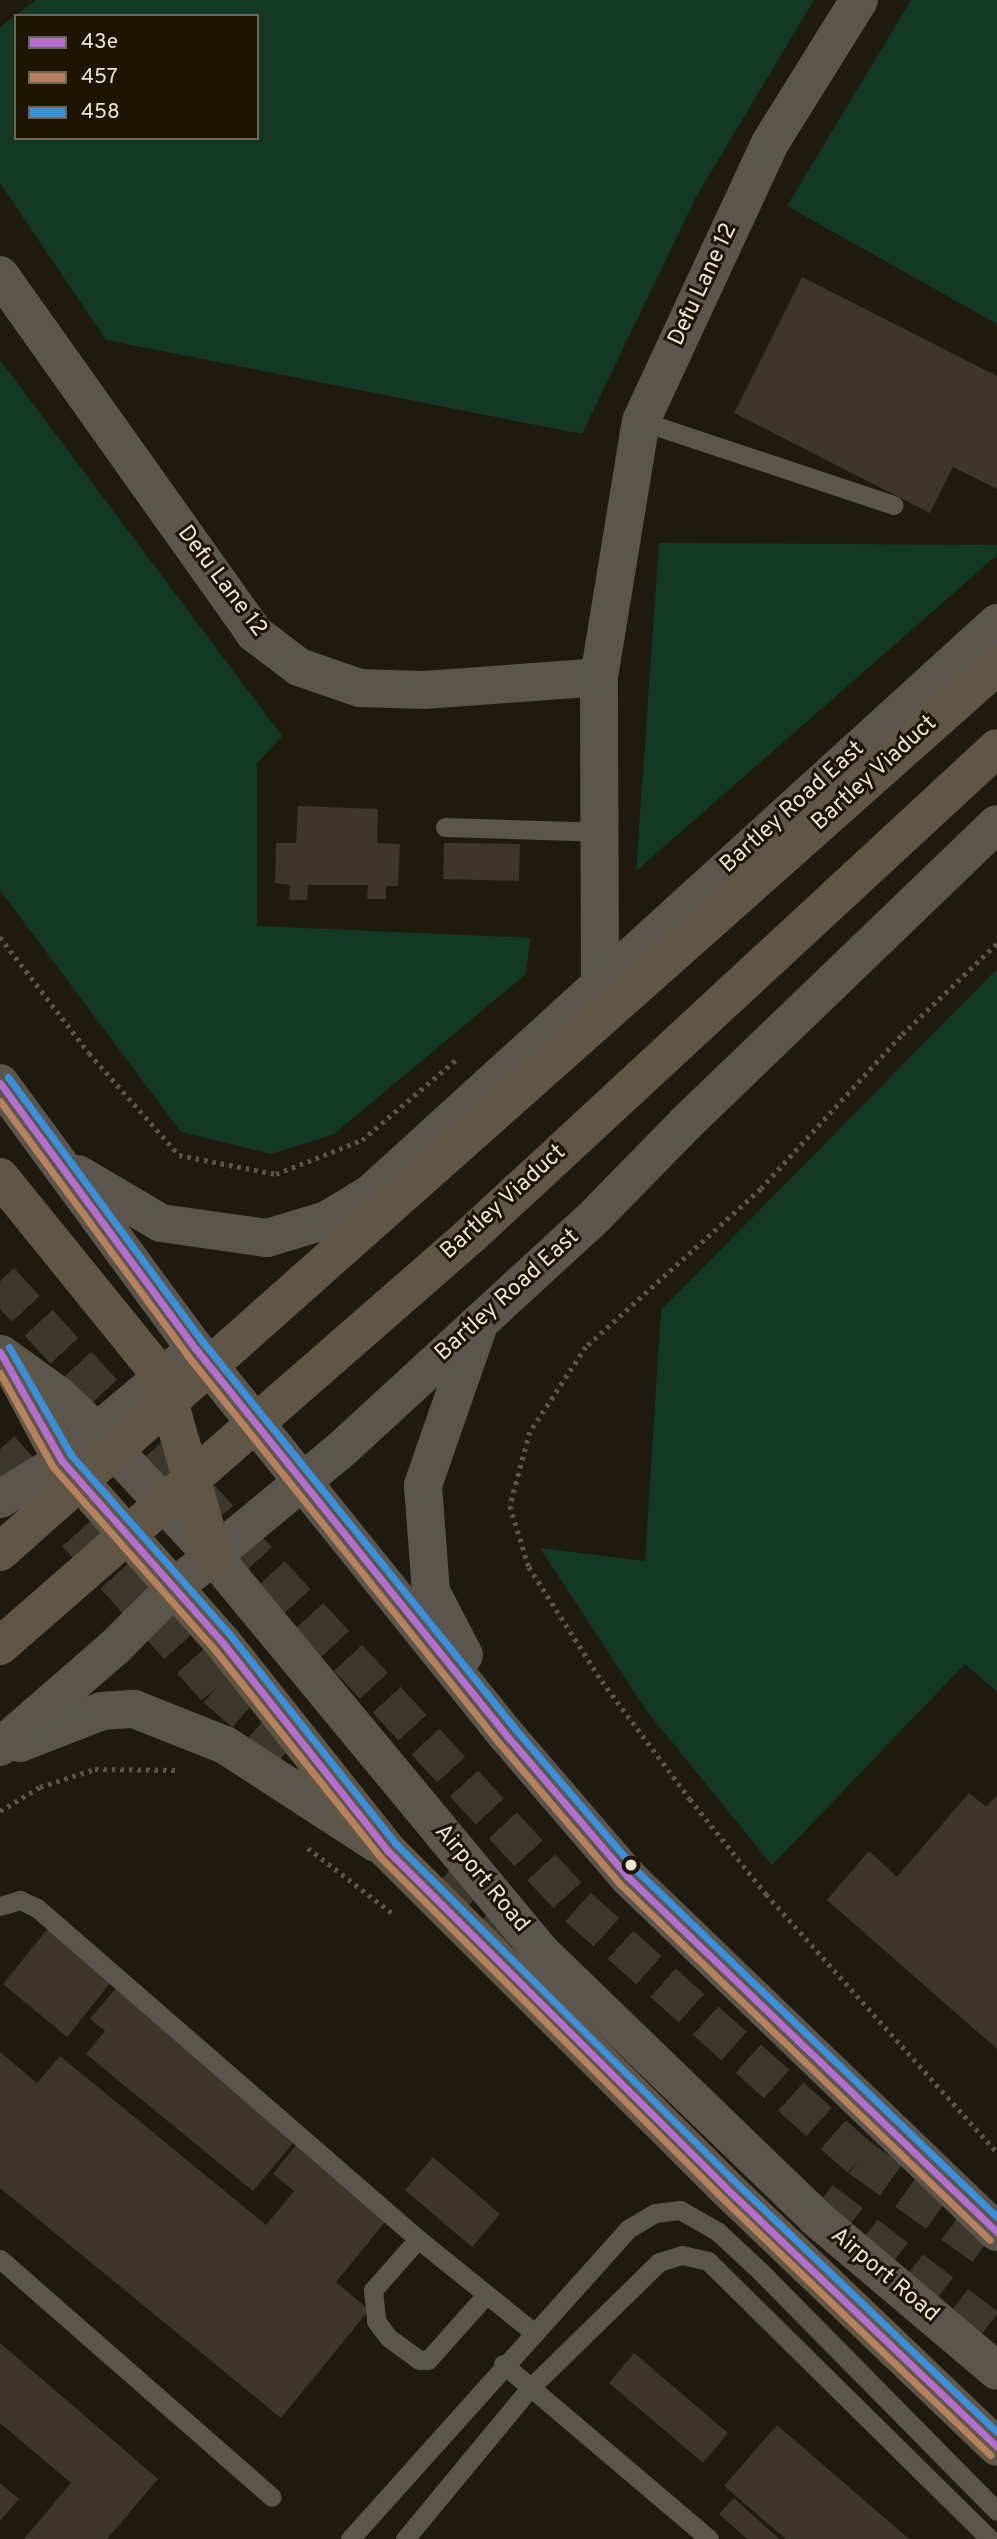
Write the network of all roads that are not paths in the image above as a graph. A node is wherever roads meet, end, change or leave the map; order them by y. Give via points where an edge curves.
1 (859, 0) edge
2 (0, 275) edge
3 (640, 421) junction
4 (893, 505) dead end
5 (997, 623) edge
6 (997, 667) edge
7 (600, 677) junction
8 (997, 748) edge
9 (997, 824) edge
10 (445, 827) dead end
11 (600, 832) junction
12 (598, 909) junction
13 (643, 944) junction
14 (600, 982) junction
15 (0, 1083) edge
16 (64, 1166) junction
17 (0, 1177) edge
18 (481, 1319) junction
19 (195, 1348) junction
20 (5, 1358) edge
21 (162, 1377) junction
22 (98, 1433) junction
23 (62, 1461) junction
24 (302, 1483) junction
25 (0, 1499) edge
26 (0, 1552) edge
27 (214, 1557) junction
28 (175, 1587) junction
29 (0, 1646) edge
30 (508, 1737) junction
31 (0, 1749) edge
32 (387, 1850) junction
33 (0, 1906) edge
34 (997, 2232) edge
35 (418, 2239) junction
36 (0, 2259) edge
37 (486, 2295) junction
38 (532, 2331) junction
39 (503, 2364) junction
40 (997, 2371) edge
41 (529, 2389) junction
42 (997, 2447) edge
43 (272, 2497) dead end
44 (997, 2511) edge
45 (350, 2539) edge
46 (405, 2539) edge
47 (709, 2539) edge
48 (990, 2539) edge

1 - 3 main road, Defu Lane 12 via 770,143
2 - 7 main road, Defu Lane 12 via 254,633 299,667 360,688 424,690
3 - 4 lane
3 - 7 main road, Defu Lane 12
5 - 13 main road, Bartley Road East
6 - 26 highway, Bartley Viaduct
7 - 11 main road, Defu Lane 12
8 - 29 highway, Bartley Viaduct via 470,1236
9 - 18 main road, Bartley Road East via 597,1214
10 - 11 lane
11 - 12 main road, Defu Lane 12
12 - 13 main road
12 - 14 main road, Defu Lane 12
13 - 14 main road, Bartley Road East
14 - 16 main road, Bartley Road East via 370,1194 327,1220 291,1233 267,1238 161,1223
15 - 16 main road
16 - 19 main road
17 - 21 highway
18 - 24 main road, Bartley Road East
18 - 30 main road via 423,1485 430,1592
19 - 21 main road
19 - 24 main road
20 - 22 main road, Airport Road via 58,1395
20 - 23 highway
21 - 22 main road
21 - 27 highway
22 - 23 main road
22 - 27 main road, Airport Road
23 - 25 main road
23 - 28 highway
24 - 27 main road, Bartley Road East
24 - 30 main road
27 - 28 main road, Bartley Road East
27 - 40 main road, Airport Road via 541,1952 816,2217
28 - 31 main road, Bartley Road East
28 - 32 highway
30 - 34 main road via 628,1877
31 - 32 main road via 102,1711 134,1710 225,1745
32 - 42 highway via 723,2185
33 - 35 lane via 20,1900 37,1908
35 - 37 lane
35 - 37 lane via 373,2290 376,2321 389,2338 419,2360 428,2360
36 - 43 lane
37 - 38 lane
38 - 39 lane
38 - 44 lane via 628,2229 655,2213 680,2210 717,2231 760,2271
39 - 41 lane
39 - 45 lane
41 - 46 lane
41 - 47 lane
41 - 48 lane via 659,2262 682,2255 708,2262

